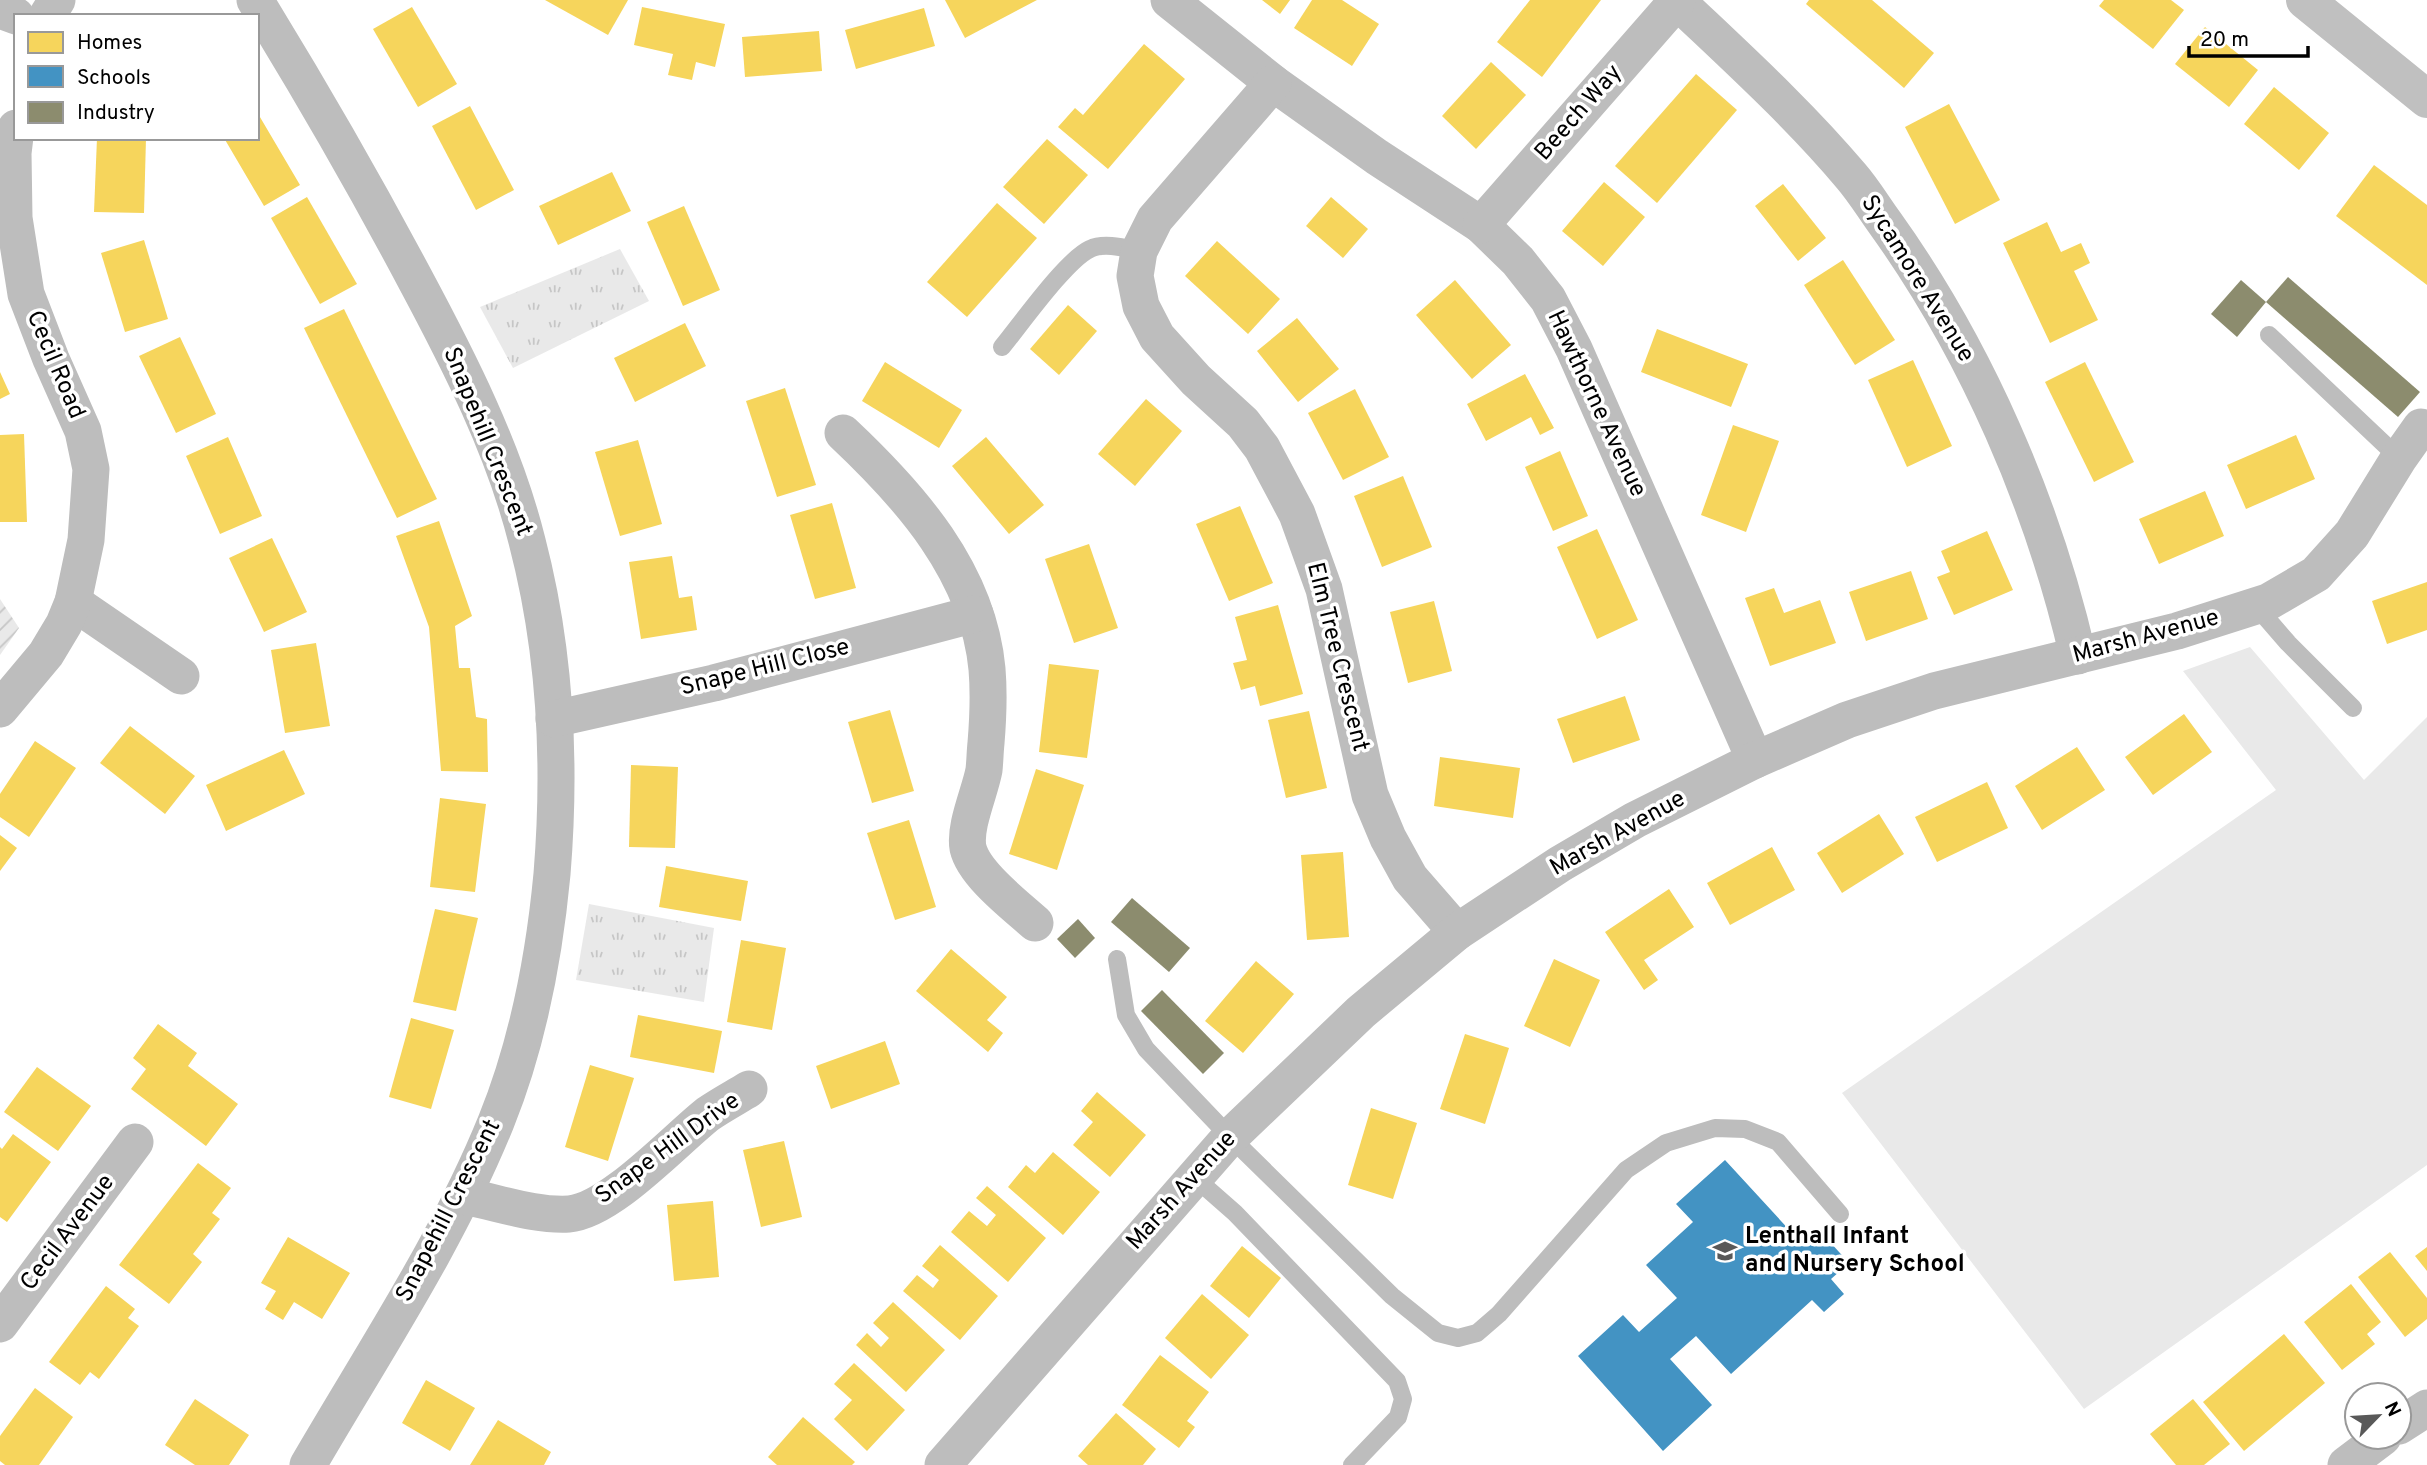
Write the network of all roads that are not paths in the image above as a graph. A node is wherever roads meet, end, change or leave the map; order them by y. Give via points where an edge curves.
1 (255, 0) edge
2 (1169, 0) edge
3 (1676, 0) edge
4 (2305, 0) edge
5 (1273, 83) junction
6 (2427, 99) edge
7 (15, 140) edge
8 (1481, 226) junction
9 (1139, 251) junction
10 (2269, 335) dead end
11 (1002, 347) dead end
12 (2421, 426) dead end
13 (842, 433) dead end
14 (2399, 458) junction
15 (73, 602) junction
16 (2256, 606) junction
17 (975, 614) junction
18 (2078, 656) junction
19 (181, 676) dead end
20 (2353, 708) dead end
21 (0, 709) edge
22 (554, 719) junction
23 (1755, 760) junction
24 (1035, 923) dead end
25 (1457, 932) junction
26 (1117, 959) dead end
27 (750, 1089) dead end
28 (1230, 1137) junction
29 (135, 1142) dead end
30 (1194, 1177) junction
31 (463, 1195) junction
32 (1840, 1214) dead end
33 (0, 1324) edge
34 (2364, 1451) edge
35 (308, 1465) edge
36 (943, 1465) edge
37 (1352, 1465) edge
38 (2346, 1465) edge

1 - 22 street, Snapehill Crescent via 374,201 471,389 527,541 545,630
2 - 5 street, Hawthorne Avenue
3 - 8 street, Beech Way
3 - 18 street, Sycamore Avenue via 1787,106 1852,177 1954,329 2034,508
4 - 6 main road
5 - 8 street, Hawthorne Avenue
5 - 9 street, Elm Tree Crescent via 1155,219
7 - 15 street, Cecil Road via 14,218 26,294 83,430 91,469 86,540
8 - 23 street, Hawthorne Avenue via 1518,261 1548,299 1574,349
9 - 11 lane via 1092,247 1074,259
9 - 25 street, Elm Tree Crescent via 1135,276 1141,306 1157,337 1243,423 1262,448 1297,514 1324,589 1370,795 1410,878
10 - 14 lane
12 - 14 street, Marsh Avenue
13 - 17 street via 927,524 953,565
14 - 16 street, Marsh Avenue via 2352,534 2316,575
15 - 19 street
15 - 21 street, Cecil Road via 46,654
16 - 18 street, Marsh Avenue
16 - 20 lane
17 - 22 street, Snape Hill Close via 714,683
17 - 24 street via 987,667 988,715 984,769 968,848 979,870
18 - 23 street, Marsh Avenue via 1934,691 1847,720
22 - 31 street, Snapehill Crescent via 556,824 539,974 526,1035 501,1109
23 - 25 street, Marsh Avenue via 1635,820
25 - 28 street, Marsh Avenue via 1362,1012
26 - 28 lane via 1126,1015 1146,1049
27 - 31 street, Snape Hill Drive via 709,1113 613,1194 573,1214
28 - 30 street, Marsh Avenue
28 - 32 lane via 1392,1296 1438,1333 1458,1338 1477,1333 1499,1314 1626,1170 1666,1143 1715,1128 1745,1129 1778,1142
29 - 33 street, Cecil Avenue
30 - 36 street, Marsh Avenue
30 - 37 lane via 1235,1213 1397,1381 1403,1399 1398,1417
31 - 35 street, Snapehill Crescent
34 - 38 street

